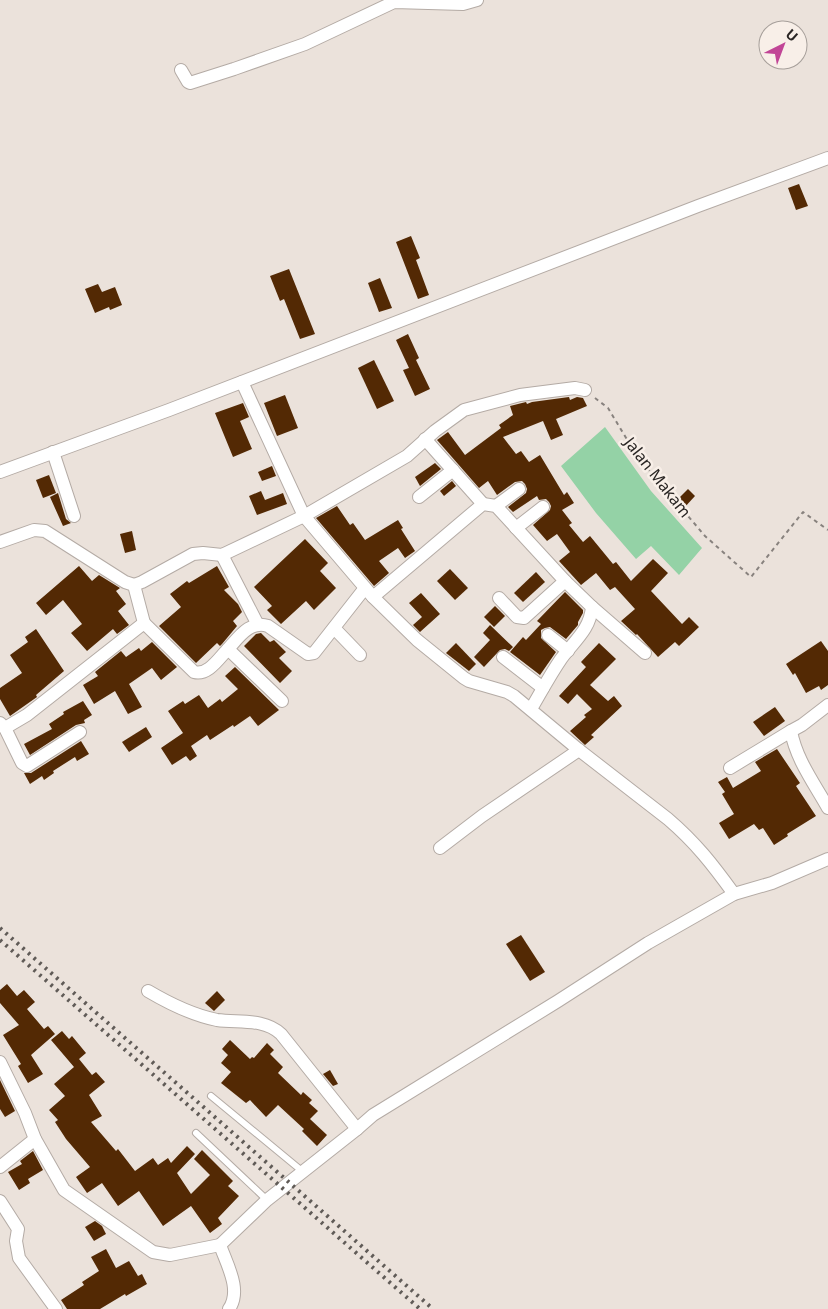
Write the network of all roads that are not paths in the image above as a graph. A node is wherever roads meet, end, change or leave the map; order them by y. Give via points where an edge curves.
1 (477, 0) edge
2 (181, 70) dead end
3 (828, 158) edge
4 (242, 382) junction
5 (585, 390) road end
6 (426, 439) junction
7 (52, 452) junction
8 (453, 470) junction
9 (0, 472) edge
10 (519, 489) dead end
11 (420, 496) dead end
12 (483, 504) junction
13 (496, 506) junction
14 (543, 507) dead end
15 (74, 516) dead end
16 (304, 516) junction
17 (516, 528) junction
18 (0, 542) edge
19 (222, 555) junction
20 (565, 581) junction
21 (134, 585) junction
22 (369, 592) junction
23 (499, 598) dead end
24 (592, 607) junction
25 (144, 623) junction
26 (258, 624) junction
27 (334, 628) junction
28 (548, 635) dead end
29 (228, 649) junction
30 (568, 651) junction
31 (645, 653) dead end
32 (360, 655) dead end
33 (503, 657) dead end
34 (543, 688) junction
35 (282, 701) dead end
36 (828, 705) edge
37 (531, 709) junction
38 (2, 725) edge
39 (791, 731) junction
40 (80, 732) dead end
41 (579, 750) junction
42 (730, 768) dead end
43 (828, 808) edge
44 (440, 848) dead end
45 (828, 859) edge
46 (734, 894) junction
47 (148, 991) dead end
48 (0, 1062) edge
49 (211, 1096) dead end
50 (357, 1129) junction
51 (196, 1134) dead end
52 (35, 1140) junction
53 (0, 1166) edge
54 (302, 1171) junction
55 (267, 1200) junction
56 (0, 1201) edge
57 (220, 1245) junction
58 (56, 1309) edge
59 (229, 1309) edge

1 - 2 street via 463,4 394,2 305,44 234,69 190,83
3 - 4 street
4 - 7 street
4 - 16 street
5 - 6 street via 575,388 520,395 464,410
6 - 8 street
6 - 16 street via 407,456
7 - 9 street
7 - 15 street
8 - 11 street
8 - 12 street
10 - 13 street
12 - 13 street
12 - 22 street
13 - 17 street
14 - 17 street
16 - 19 street
16 - 22 street
17 - 20 street
18 - 21 street via 34,530 45,531
19 - 21 street via 193,554
19 - 26 street
20 - 23 street via 523,619
20 - 24 street
21 - 25 street
22 - 27 street
22 - 37 street via 417,640 464,678 507,692
24 - 30 street via 588,625
24 - 31 street
25 - 29 street via 194,672 200,674
25 - 38 street via 28,715
26 - 27 street via 268,626 308,654 314,653
26 - 29 street via 249,627
27 - 32 street
28 - 30 street
29 - 35 street
30 - 34 street
33 - 34 street
34 - 37 street
36 - 39 street
37 - 41 street
38 - 40 street via 22,763 27,766
39 - 42 street
39 - 43 street via 799,758
41 - 44 street
41 - 46 street via 682,831
45 - 46 street via 772,883
46 - 50 street via 648,943 373,1115
47 - 50 street via 191,1013 217,1020 273,1026
48 - 52 street
49 - 54 lane
50 - 54 street
51 - 55 lane
52 - 53 street
52 - 57 street via 62,1195 153,1252 170,1255
54 - 55 street
55 - 57 street
56 - 58 street via 18,1229 16,1241 20,1258
57 - 59 street via 234,1286 235,1296

